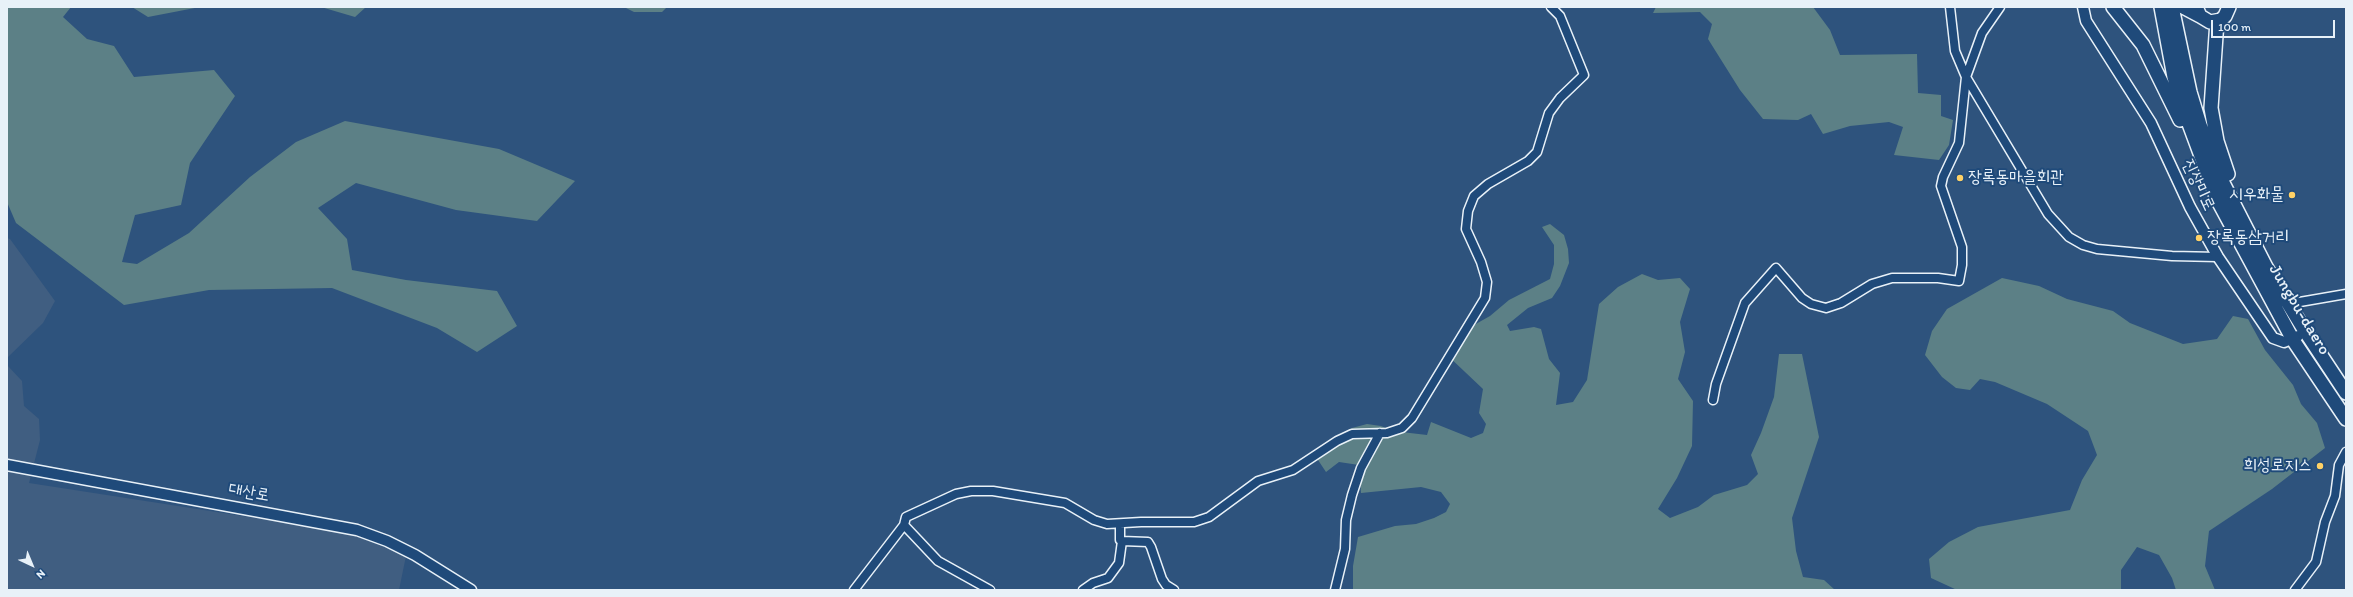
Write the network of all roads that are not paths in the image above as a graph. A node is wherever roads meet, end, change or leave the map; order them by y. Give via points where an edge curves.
1 (1551, 7) edge
2 (1950, 7) edge
3 (2000, 7) edge
4 (2113, 7) edge
5 (2229, 7) edge
6 (2082, 8) edge
7 (2170, 9) edge
8 (2198, 12) edge
9 (2217, 21) junction
10 (1966, 77) junction
11 (2217, 199) junction
12 (2248, 231) junction
13 (2218, 257) junction
14 (2346, 294) edge
15 (2288, 304) junction
16 (2304, 331) junction
17 (2293, 340) junction
18 (2346, 393) edge
19 (1713, 400) dead end
20 (2346, 420) edge
21 (1380, 432) junction
22 (2346, 452) edge
23 (7, 465) edge
24 (904, 524) junction
25 (1120, 524) junction
26 (1122, 541) junction
27 (471, 590) edge
28 (854, 590) edge
29 (990, 590) edge
30 (1083, 590) edge
31 (1174, 590) edge
32 (1335, 590) edge
33 (2295, 590) edge

1 - 21 street via 1560,16 1584,75 1560,98 1549,113 1537,152 1528,161 1488,184 1474,196 1468,211 1466,229 1487,282 1485,298 1412,418 1402,428 1387,433
2 - 10 street via 1955,51
3 - 10 street via 1982,33
4 - 11 main road via 2134,31 2157,69
5 - 9 main road via 2225,16
6 - 13 street, 진상미로 via 2086,21 2152,123 2190,207
7 - 8 main road
7 - 11 main road, Jungbu-daero via 2174,77
7 - 12 main road, Jungbu-daero via 2200,125 2222,181
8 - 9 main road via 2210,22
9 - 12 main road via 2211,108 2217,141
10 - 13 street via 2048,214 2069,237 2097,249 2172,256
10 - 19 street via 1959,142 1943,177 1942,186 1962,247 1959,281 1938,278 1892,278 1872,284 1840,303 1826,308 1811,304 1802,298 1776,268 1745,303 1716,384
11 - 17 main road, Jungbu-daero
12 - 15 main road, Jungbu-daero
13 - 17 street, 진상미로 via 2269,334 2279,341
14 - 15 street
15 - 16 main road, Jungbu-daero
16 - 17 street
16 - 18 main road, Jungbu-daero
17 - 20 main road, Jungbu-daero
21 - 25 street via 1352,434 1337,441 1293,470 1258,481 1209,517 1194,522
21 - 32 street via 1361,468 1352,495 1346,520 1345,549
22 - 33 street via 2338,465 2335,496 2325,522 2316,562
23 - 27 street, 대산로 via 357,530 415,555
24 - 25 street via 906,517 956,494 993,491 1065,502 1094,520
24 - 28 street
24 - 29 street via 938,561
25 - 26 street
26 - 30 street via 1119,562 1113,572 1108,578 1093,582
26 - 31 street via 1148,542 1152,546 1162,579

